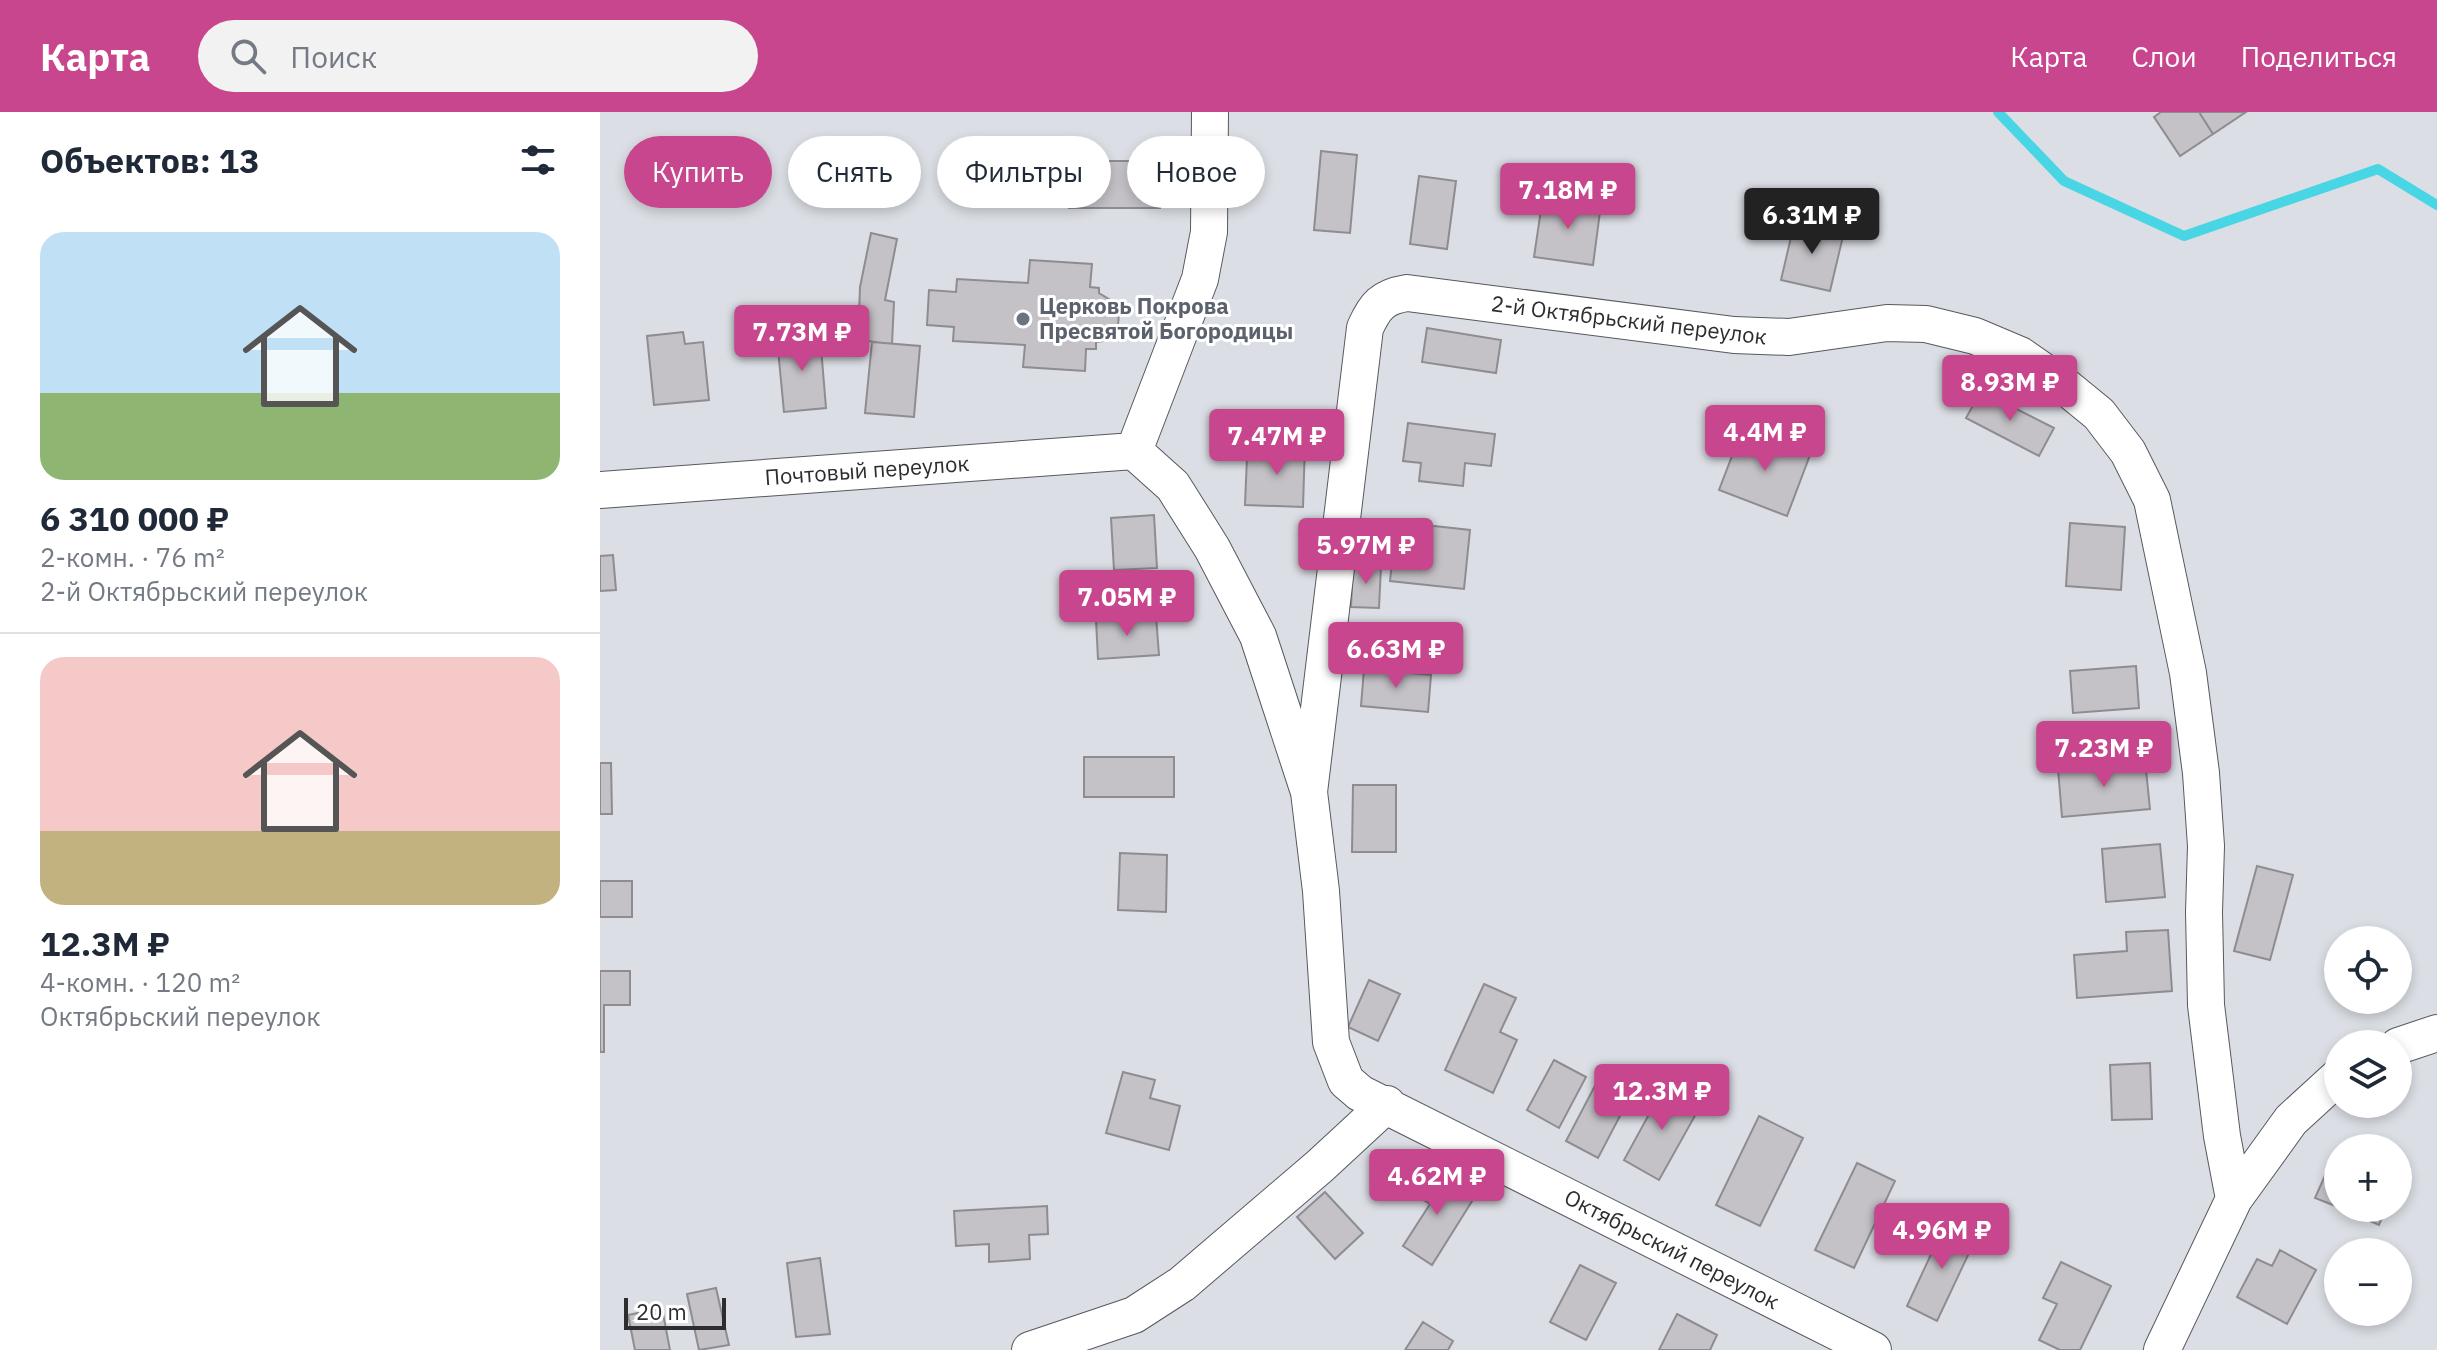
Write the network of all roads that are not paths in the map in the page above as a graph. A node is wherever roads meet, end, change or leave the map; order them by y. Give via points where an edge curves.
1 (1210, 112) edge
2 (1134, 451) junction
3 (600, 490) edge
4 (1309, 792) junction
5 (2437, 1033) edge
6 (2412, 1041) edge
7 (2324, 1090) edge
8 (1387, 1104) junction
9 (2234, 1199) junction
10 (1030, 1350) edge
11 (1873, 1350) edge
12 (2162, 1350) edge

1 - 2 street via 1209,232 1200,279
2 - 3 street, Почтовый переулок
2 - 4 street via 1173,486 1258,636
4 - 8 street, Октябрьский переулок via 1331,1042 1346,1081
4 - 9 street, 2-й Октябрьский переулок via 1365,328 1375,307 1388,296 1407,293 1734,335 1789,337 1887,323 1926,324 2020,355 2099,414 2128,452 2152,500 2188,673 2201,773 2206,1005
5 - 6 street
7 - 9 street via 2291,1120
8 - 10 street via 1182,1284 1134,1315
8 - 11 street, Октябрьский переулок
9 - 12 street

